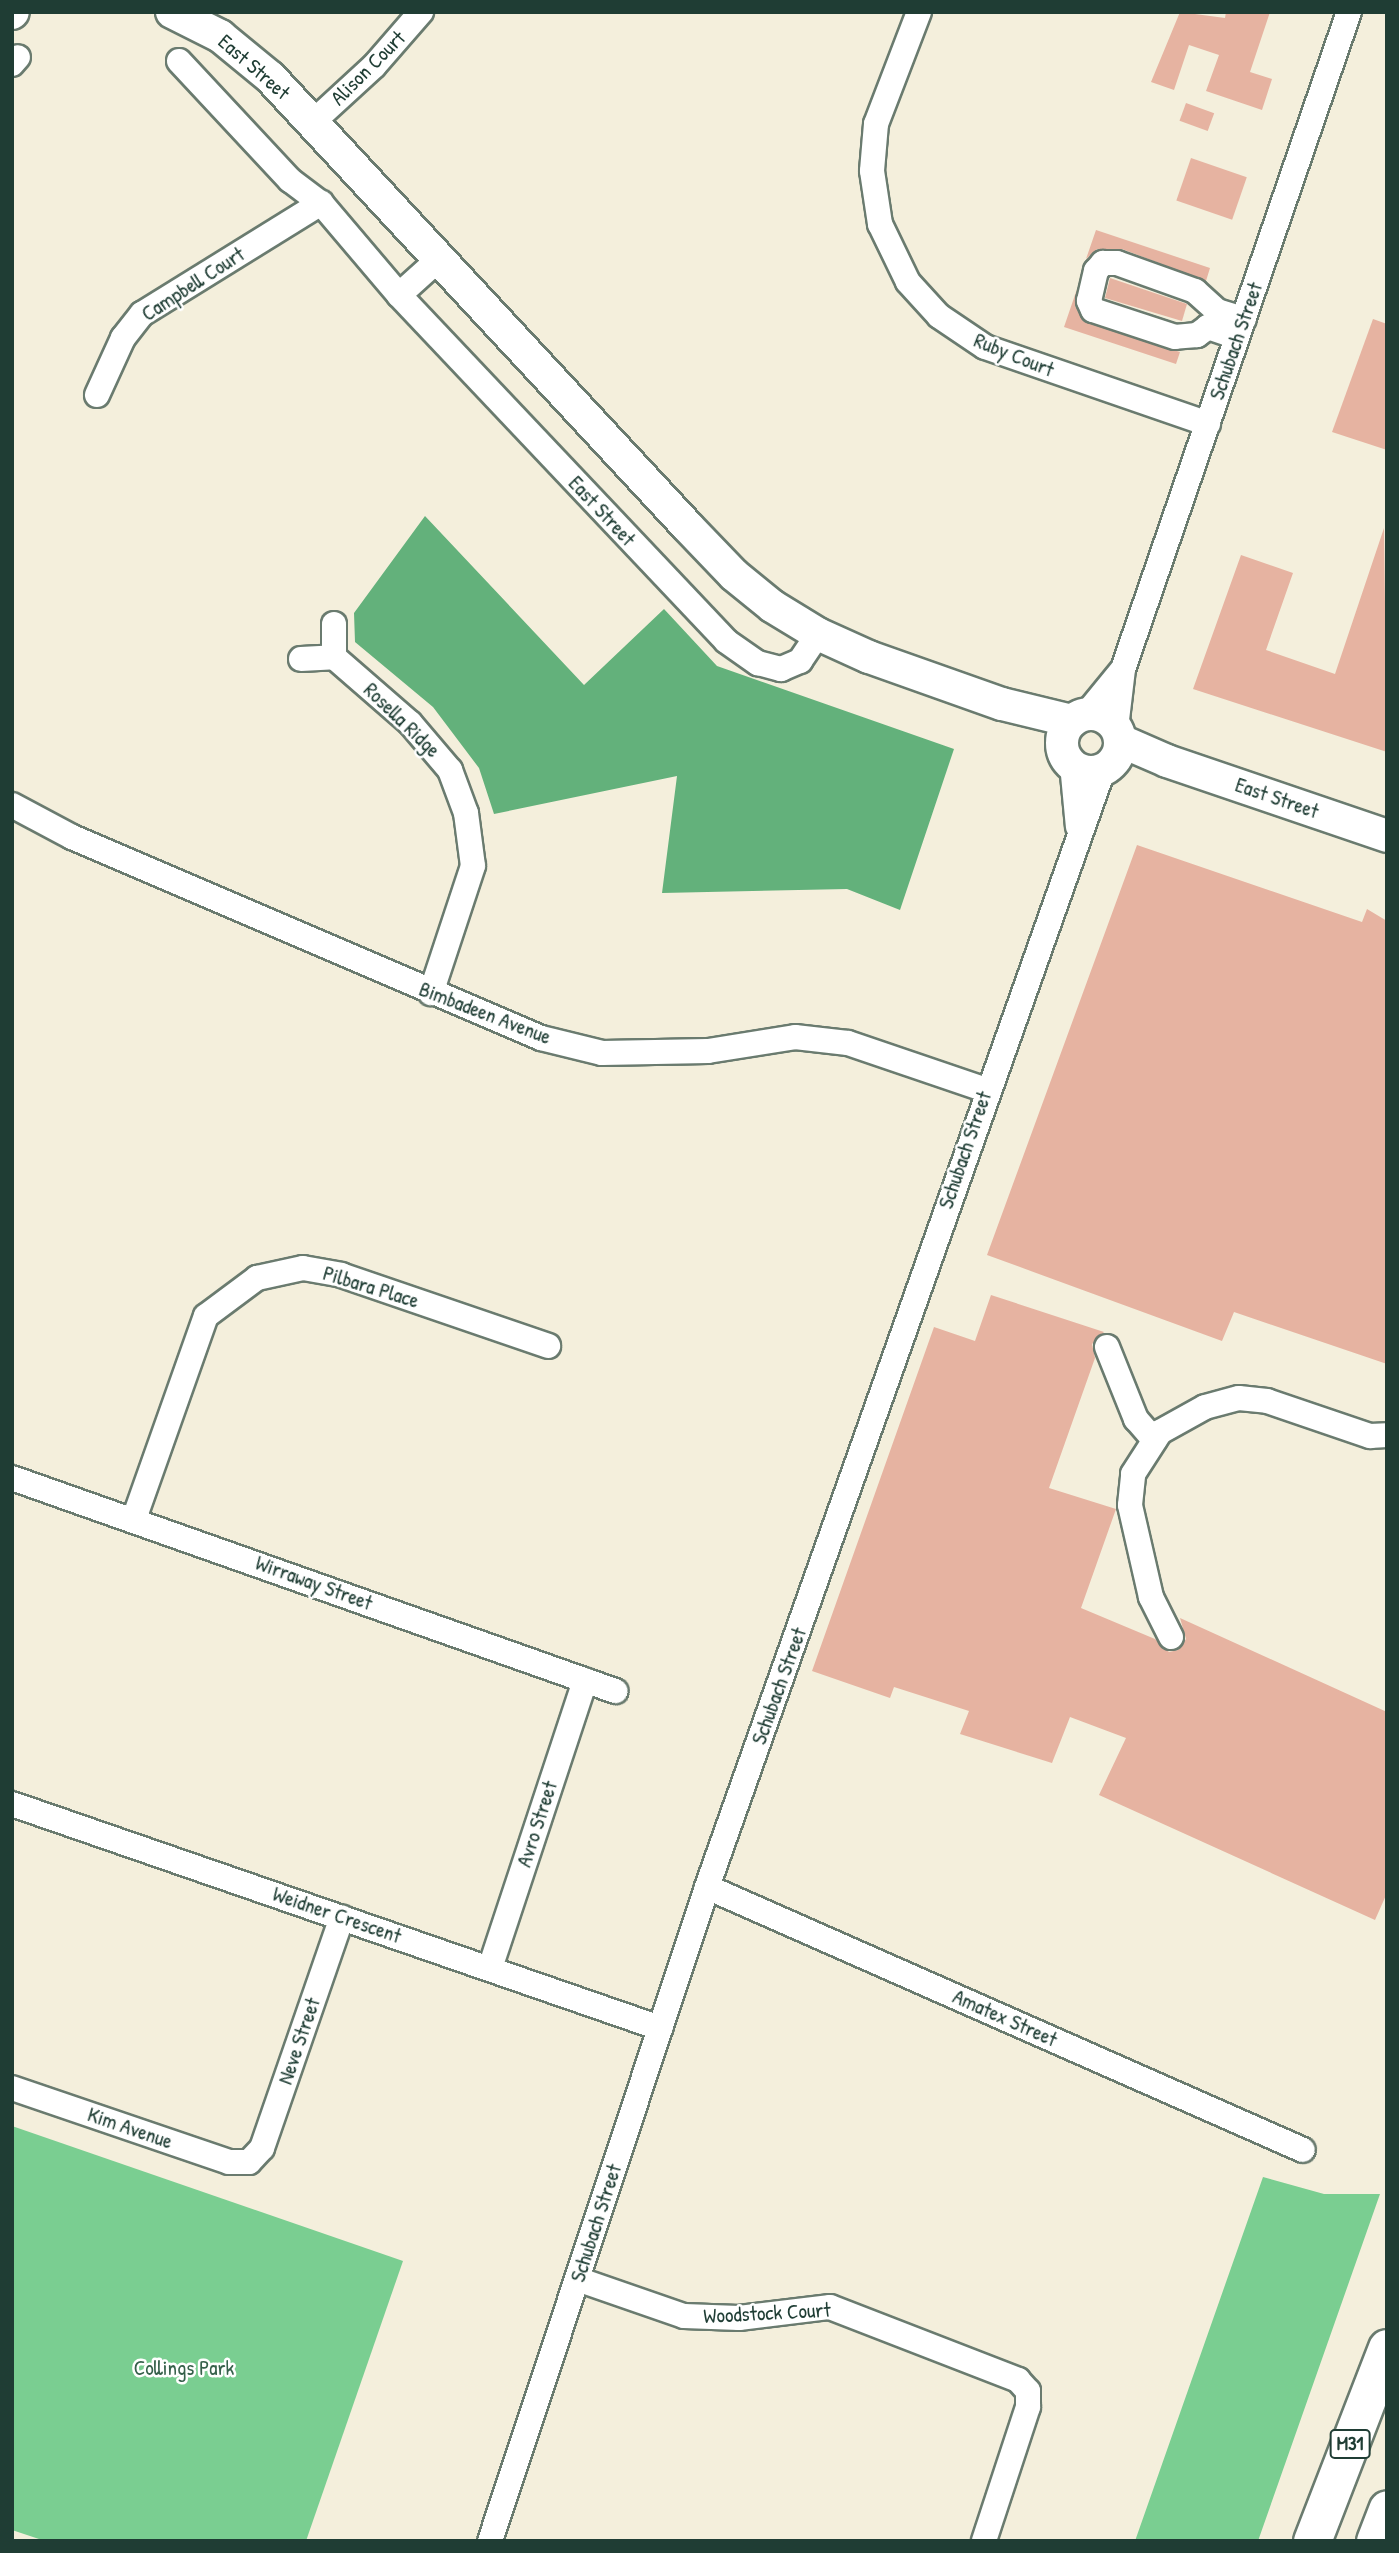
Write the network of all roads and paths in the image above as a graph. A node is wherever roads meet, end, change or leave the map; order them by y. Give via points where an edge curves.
1 (172, 12) edge
2 (421, 12) edge
3 (919, 12) edge
4 (1349, 12) edge
5 (179, 61) dead end
6 (313, 122) junction
7 (321, 203) junction
8 (441, 257) junction
9 (399, 295) junction
10 (1241, 328) junction
11 (97, 394) dead end
12 (1208, 424) junction
13 (334, 624) dead end
14 (818, 634) junction
15 (334, 657) junction
16 (301, 659) dead end
17 (1123, 669) junction
18 (1073, 737) junction
19 (1113, 750) junction
20 (12, 805) edge
21 (1079, 835) junction
22 (1387, 836) edge
23 (431, 993) junction
24 (986, 1090) junction
25 (548, 1346) dead end
26 (1107, 1347) dead end
27 (1387, 1435) edge
28 (1154, 1440) junction
29 (12, 1478) edge
30 (134, 1518) junction
31 (1171, 1637) dead end
32 (585, 1680) junction
33 (615, 1690) dead end
34 (12, 1804) edge
35 (707, 1887) junction
36 (342, 1917) junction
37 (490, 1968) junction
38 (660, 2028) junction
39 (12, 2088) edge
40 (1303, 2150) dead end
41 (249, 2162) joint
42 (578, 2279) junction
43 (1387, 2348) edge
44 (1387, 2509) edge
45 (1387, 2515) edge
46 (490, 2541) edge
47 (984, 2541) edge
48 (1312, 2541) edge
49 (1376, 2541) edge

1 - 6 main road, East Street via 237,48
2 - 6 street, Alison Court via 374,66
3 - 12 street, Ruby Court via 876,124 872,171 880,224 908,282 939,316 985,346
4 - 10 street, Schubach Street
5 - 7 street, East Street via 289,180
6 - 8 main road, East Street
7 - 9 street, East Street
7 - 11 street, Campbell Court via 142,314 123,338
8 - 9 street
8 - 14 main road, East Street via 734,575
9 - 14 street, East Street via 737,650 771,668 787,669 800,661
10 - 10 street via 1208,327 1197,335 1175,337 1093,310 1089,300 1096,271 1103,263 1117,263 1195,291
10 - 12 street, Schubach Street
12 - 17 street, Schubach Street
13 - 15 street
14 - 18 main road, East Street via 1002,704
15 - 16 street
15 - 23 street, Rosella Ridge via 432,744 450,770 466,813 473,866
17 - 18 street, Schubach Street
17 - 19 street, Schubach Street
18 - 19 main road via 1104,717
18 - 19 main road via 1081,770
18 - 21 street, Schubach Street
19 - 21 street, Schubach Street
19 - 22 main road, East Street via 1167,761
20 - 23 street, Bimbadeen Avenue via 72,837
21 - 24 street, Schubach Street
23 - 24 street, Bimbadeen Avenue via 541,1038 601,1053 708,1051 794,1037 848,1043
24 - 35 street, Schubach Street
25 - 30 street, Pilbara Place via 341,1275 303,1268 257,1278 206,1316
26 - 28 street via 1136,1419
27 - 28 street via 1370,1436 1267,1401 1239,1398 1183,1417
28 - 31 street via 1133,1474 1130,1505 1151,1597
29 - 30 street, Wirraway Street
30 - 32 street, Wirraway Street
32 - 33 street, Wirraway Street
32 - 37 street, Avro Street
34 - 36 street, Weidner Crescent
35 - 38 street, Schubach Street
35 - 40 street, Amatex Street
36 - 37 street, Weidner Crescent
36 - 41 street, Neve Street via 262,2148
37 - 38 street, Weidner Crescent
38 - 42 street, Schubach Street
39 - 41 street, Kim Avenue via 229,2162
42 - 46 street, Schubach Street
42 - 47 street, Woodstock Court via 684,2316 739,2318 830,2307 1033,2388
43 - 48 highway, M31
44 - 49 highway
45 - 49 highway

